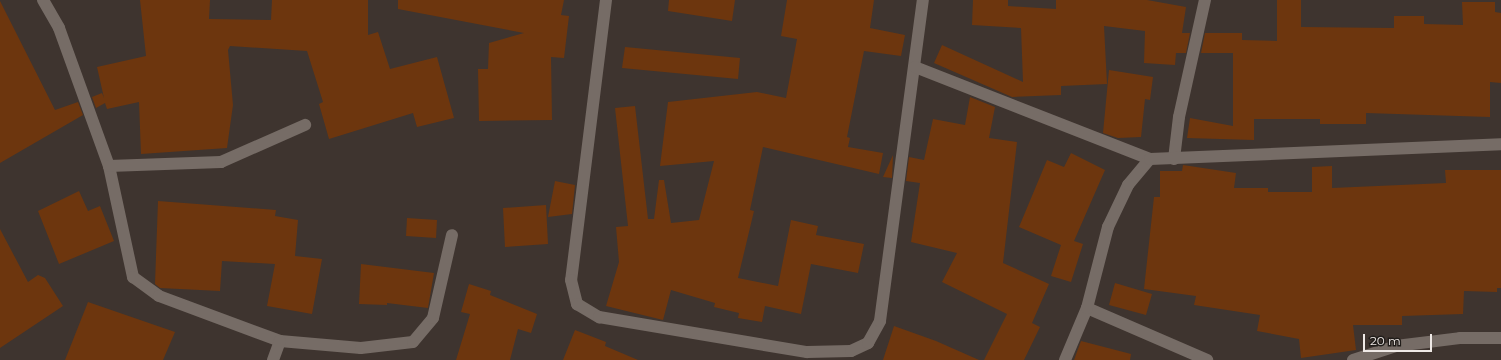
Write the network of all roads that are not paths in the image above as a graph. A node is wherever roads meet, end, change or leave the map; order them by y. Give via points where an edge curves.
1 (43, 0) edge
2 (606, 0) edge
3 (923, 0) edge
4 (1204, 0) edge
5 (915, 67) junction
6 (305, 125) dead end
7 (1501, 144) edge
8 (1150, 159) junction
9 (1174, 159) junction
10 (109, 166) junction
11 (452, 235) dead end
12 (1088, 308) junction
13 (1501, 338) edge
14 (280, 341) junction
15 (806, 356) edge
16 (273, 360) edge
17 (1065, 360) edge
18 (1207, 360) edge
19 (1353, 360) edge

1 - 10 street via 59,28
2 - 15 street via 571,280 577,304 599,317
3 - 5 street
4 - 9 street via 1179,117
5 - 8 street
5 - 15 street via 880,321 868,343 851,351
6 - 10 street via 221,162
7 - 9 street
8 - 9 street
8 - 12 street via 1128,185 1108,227
10 - 14 street via 133,277 159,296
11 - 14 street via 433,318 413,342 361,348
12 - 17 street
12 - 18 street
13 - 19 street via 1460,338 1396,346
14 - 16 street

